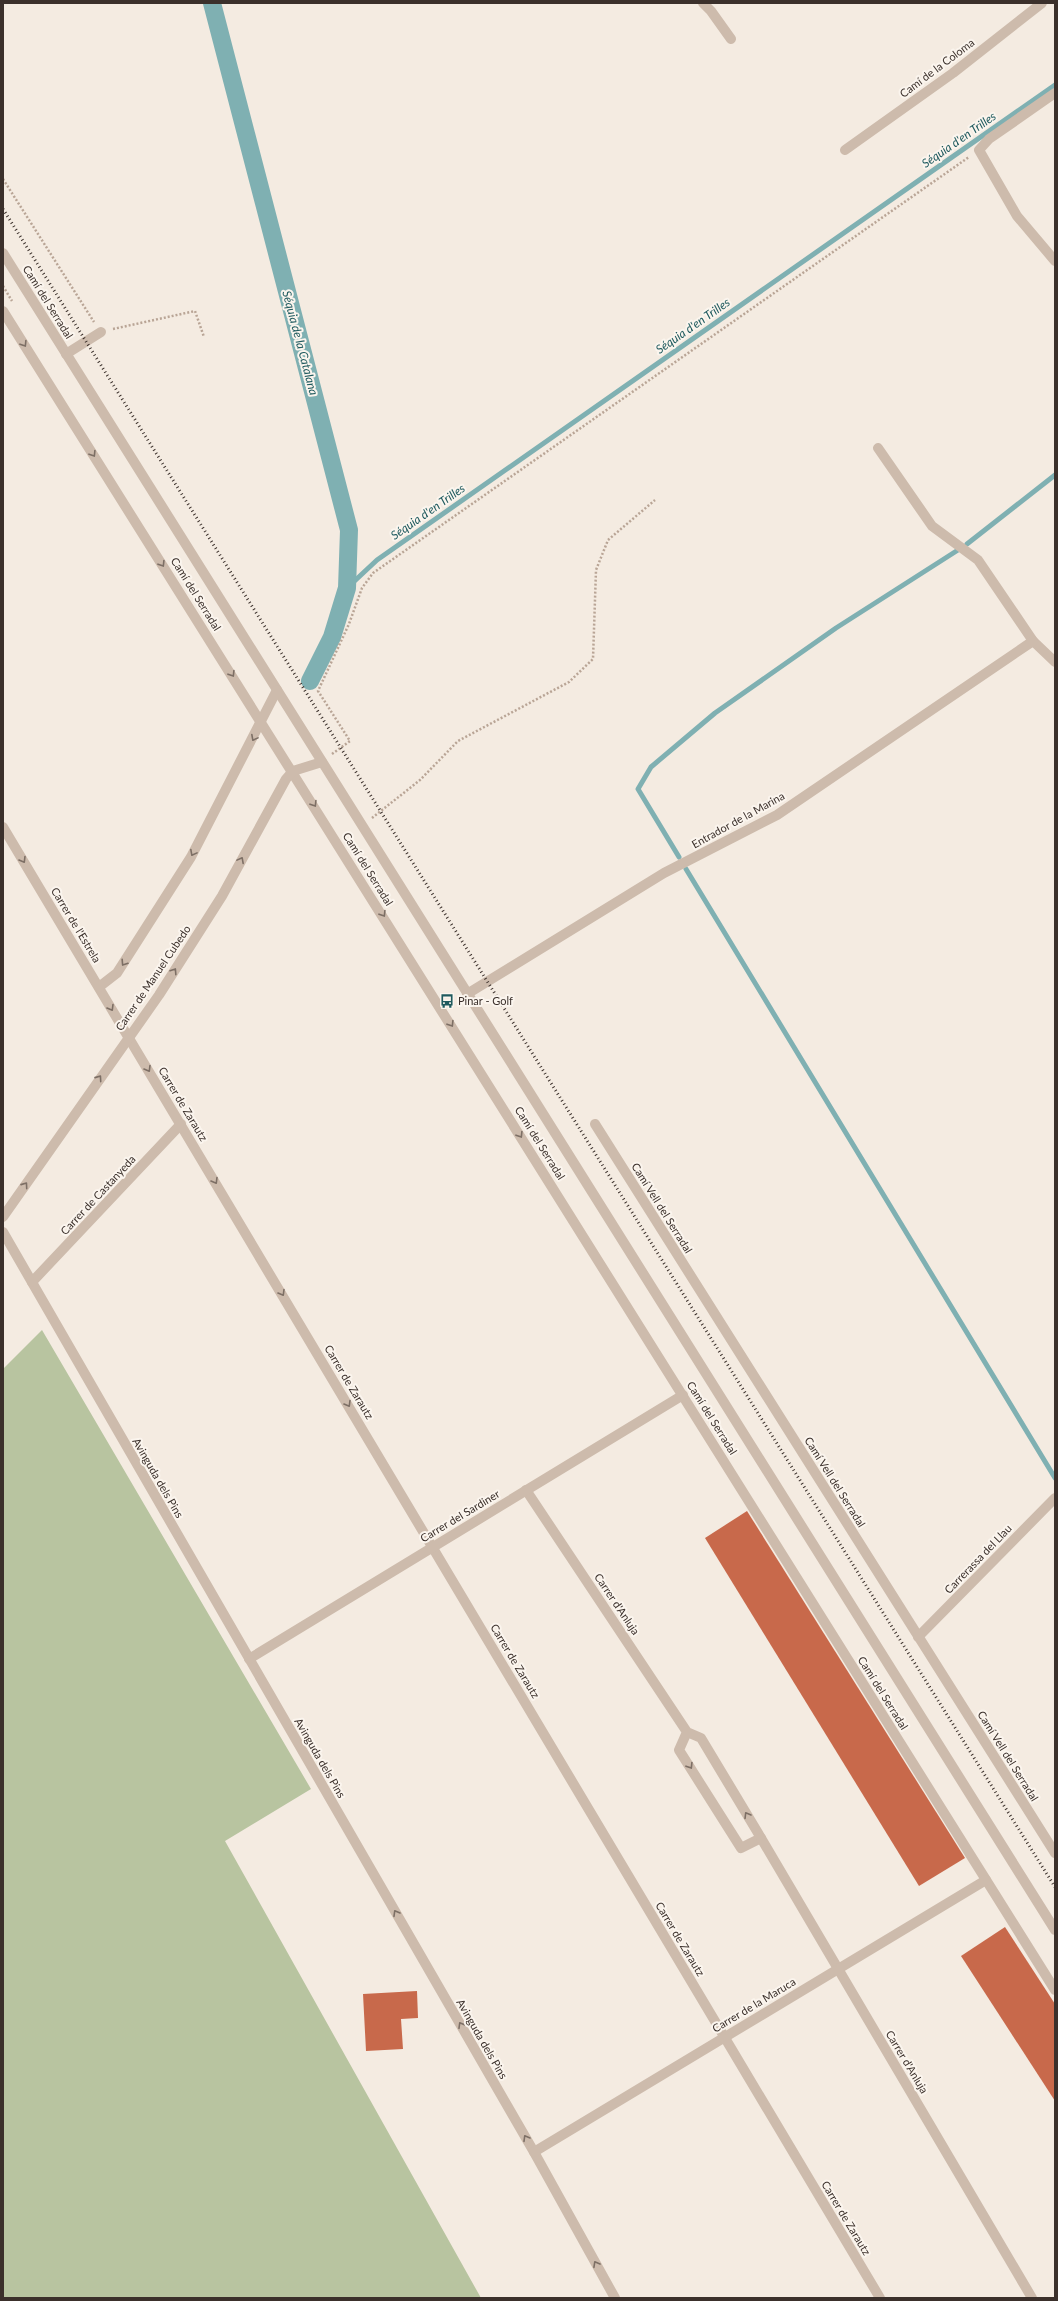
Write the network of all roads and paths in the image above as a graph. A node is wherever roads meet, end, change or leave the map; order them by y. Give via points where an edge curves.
1 (703, 3) edge
2 (1042, 3) edge
3 (732, 39) dead end
4 (1055, 93) edge
5 (845, 150) dead end
6 (979, 150) junction
7 (3, 179) edge
8 (3, 253) edge
9 (1055, 261) edge
10 (3, 311) edge
11 (101, 332) junction
12 (204, 337) dead end
13 (66, 354) junction
14 (878, 448) dead end
15 (655, 500) dead end
16 (1033, 641) junction
17 (1055, 662) edge
18 (277, 690) junction
19 (262, 722) junction
20 (322, 762) junction
21 (293, 771) junction
22 (362, 826) junction
23 (3, 827) edge
24 (99, 987) junction
25 (467, 994) junction
26 (128, 1036) junction
27 (181, 1124) junction
28 (595, 1124) dead end
29 (3, 1217) edge
30 (3, 1232) edge
31 (32, 1282) junction
32 (683, 1395) junction
33 (526, 1490) junction
34 (1055, 1498) edge
35 (433, 1547) junction
36 (918, 1637) junction
37 (249, 1658) junction
38 (687, 1732) junction
39 (761, 1838) junction
40 (1055, 1853) edge
41 (986, 1880) junction
42 (1055, 1930) edge
43 (838, 1969) junction
44 (1055, 1990) edge
45 (724, 2037) junction
46 (534, 2152) junction
47 (615, 2298) edge
48 (880, 2298) edge
49 (1032, 2298) edge

1 - 3 street
2 - 5 street, Camí de la Coloma via 953,73
4 - 6 street via 989,139
6 - 9 street via 1017,216
6 - 20 path via 373,573 362,588 349,624 318,690 350,741
7 - 11 path
8 - 13 street, Camí del Serradal
10 -> 19 street, Camí del Serradal
11 - 12 path via 195,311
11 - 13 street
13 - 18 street, Camí del Serradal
14 - 16 street via 932,526 978,560
15 - 22 path via 608,540 596,570 593,659 569,682 458,741 420,780
16 - 17 street
16 - 25 street, Entrador de la Marina via 777,815 664,873
18 - 19 street
18 - 20 street, Camí del Serradal
19 - 21 street, Camí del Serradal
19 -> 24 street via 191,857 117,973
20 - 21 street
20 - 22 street, Camí del Serradal
26 -> 21 street, Carrer de Manuel Cubedo via 159,995 222,896 286,778
21 -> 32 street, Camí del Serradal
22 - 25 street, Camí del Serradal
23 -> 24 street, Carrer de l'Estrela
24 -> 26 street, Carrer de l'Estrela
25 - 42 street, Camí del Serradal
26 -> 27 street, Carrer de Zarautz
29 -> 26 street, Carrer de Manuel Cubedo
27 - 31 street, Carrer de Castanyeda
27 -> 35 street, Carrer de Zarautz
28 - 36 street, Camí Vell del Serradal
30 - 31 street, Avinguda dels Pins
31 - 37 street, Avinguda dels Pins
32 - 33 street, Carrer del Sardiner
32 - 41 street, Camí del Serradal
33 - 35 street, Carrer del Sardiner
33 - 38 street, Carrer d'Anluja
34 - 36 street, Carrerassa del Llau
35 - 37 street, Carrer del Sardiner
35 - 45 street, Carrer de Zarautz
36 - 40 street, Camí Vell del Serradal
46 -> 37 street, Avinguda dels Pins
39 -> 38 street, Carrer d'Anluja via 701,1738
38 -> 39 street via 679,1750 741,1848
39 - 43 street, Carrer d'Anluja
41 - 43 street, Carrer de la Maruca
41 - 44 street, Camí del Serradal
43 - 45 street, Carrer de la Maruca
43 - 49 street, Carrer d'Anluja
45 - 46 street, Carrer de la Maruca
45 - 48 street, Carrer de Zarautz
47 -> 46 street, Avinguda dels Pins

